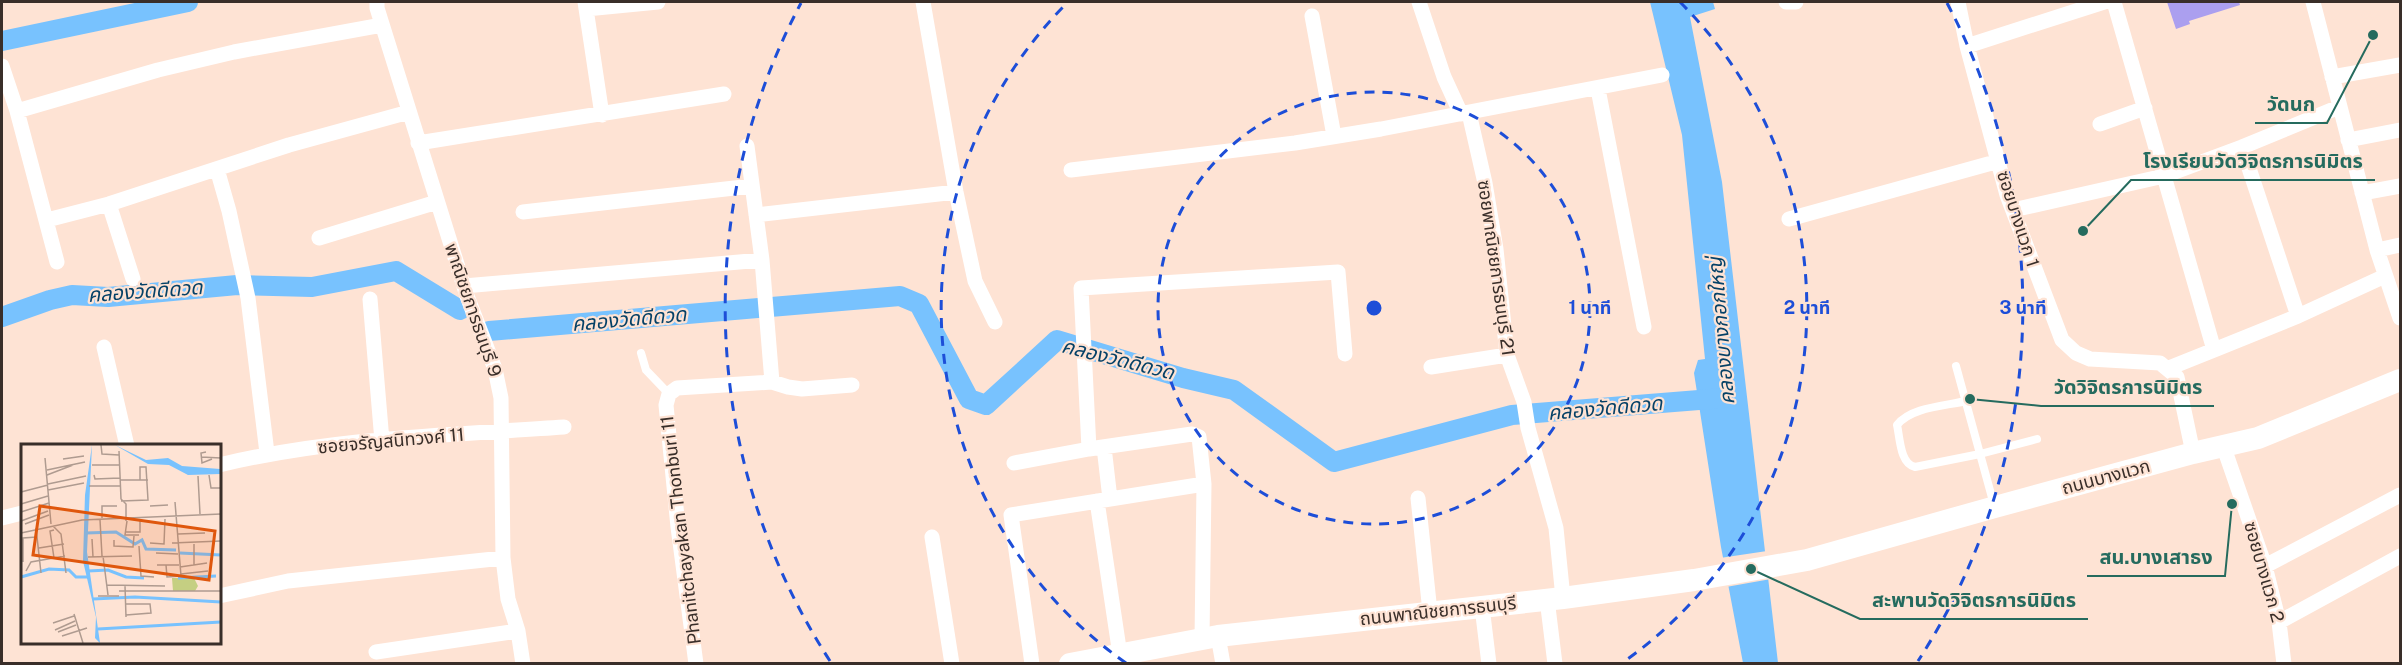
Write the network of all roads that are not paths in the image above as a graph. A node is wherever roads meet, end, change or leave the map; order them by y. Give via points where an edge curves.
1 (377, 2) edge
2 (658, 2) edge
3 (923, 2) edge
4 (1419, 2) edge
5 (1786, 2) edge
6 (1796, 2) edge
7 (1958, 2) edge
8 (2104, 2) edge
9 (2114, 2) edge
10 (2313, 2) edge
11 (586, 5) edge
12 (1312, 16) dead end
13 (382, 25) junction
14 (1967, 46) junction
15 (2400, 65) edge
16 (2, 66) edge
17 (1662, 75) dead end
18 (2332, 77) junction
19 (1598, 88) junction
20 (724, 94) dead end
21 (11, 105) edge
22 (2339, 107) junction
23 (2145, 108) junction
24 (409, 112) junction
25 (1465, 114) junction
26 (602, 115) junction
27 (2100, 124) dead end
28 (2400, 130) edge
29 (1334, 136) junction
30 (2348, 140) junction
31 (418, 143) junction
32 (747, 146) dead end
33 (2242, 147) junction
34 (1999, 161) junction
35 (217, 169) junction
36 (1071, 170) dead end
37 (2164, 176) junction
38 (752, 186) junction
39 (2400, 186) edge
40 (956, 192) junction
41 (2362, 193) junction
42 (437, 202) junction
43 (109, 204) junction
44 (2013, 210) junction
45 (523, 212) dead end
46 (756, 215) junction
47 (1789, 219) dead end
48 (46, 220) junction
49 (319, 238) dead end
50 (2400, 245) edge
51 (2378, 250) junction
52 (762, 260) junction
53 (57, 262) dead end
54 (2385, 276) junction
55 (133, 279) dead end
56 (464, 286) junction
57 (370, 299) dead end
58 (2298, 316) junction
59 (2400, 318) edge
60 (995, 321) dead end
61 (1644, 327) dead end
62 (104, 347) dead end
63 (2214, 350) junction
64 (641, 353) dead end
65 (1345, 354) dead end
66 (1507, 355) junction
67 (1956, 366) dead end
68 (1431, 367) dead end
69 (2169, 368) junction
70 (2400, 380) edge
71 (772, 382) junction
72 (852, 385) dead end
73 (669, 394) junction
74 (1966, 401) junction
75 (564, 427) dead end
76 (500, 431) junction
77 (2037, 439) dead end
78 (382, 441) junction
79 (127, 444) edge
80 (1104, 447) junction
81 (2224, 448) junction
82 (1089, 449) junction
83 (267, 453) junction
84 (2193, 453) junction
85 (1980, 454) junction
86 (1014, 463) dead end
87 (220, 465) edge
88 (1204, 484) junction
89 (2400, 495) edge
90 (1418, 498) dead end
91 (1103, 500) junction
92 (1995, 507) junction
93 (21, 513) edge
94 (2, 518) edge
95 (932, 537) dead end
96 (2400, 556) edge
97 (503, 558) junction
98 (1807, 560) joint
99 (2265, 566) junction
100 (220, 596) edge
101 (1555, 599) junction
102 (1482, 607) junction
103 (1431, 612) junction
104 (2279, 622) junction
105 (518, 631) junction
106 (1210, 637) junction
107 (376, 652) dead end
108 (1120, 655) junction
109 (523, 663) edge
110 (696, 663) edge
111 (952, 663) edge
112 (1032, 663) edge
113 (1070, 663) edge
114 (1223, 663) edge
115 (1489, 663) edge
116 (1555, 663) edge
117 (2284, 663) edge

1 - 13 street, พาณิชยการธนบุรี 9
2 - 11 street
3 - 40 street
4 - 25 street, ซอยพาณิชยการธนบุรี 21 via 1444,77
5 - 6 street
7 - 14 street, ซอยบางแวก 1
8 - 14 street
9 - 23 street
10 - 18 street
11 - 26 street
12 - 29 street
13 - 21 street via 234,52
13 - 24 street, พาณิชยการธนบุรี 9
14 - 34 street, ซอยบางแวก 1
15 - 18 street
16 - 21 street
17 - 19 street
18 - 22 street
19 - 25 street
19 - 61 street
20 - 26 street
21 - 48 street
22 - 30 street
22 - 33 street
23 - 27 street
23 - 37 street
24 - 31 street, พาณิชยการธนบุรี 9
24 - 35 street
25 - 29 street
25 - 66 street, ซอยพาณิชยการธนบุรี 21 via 1485,183
26 - 31 street
28 - 30 street
29 - 36 street
30 - 41 street
31 - 42 street, พาณิชยการธนบุรี 9
32 - 38 street
33 - 37 street
33 - 58 street
34 - 44 street, ซอยบางแวก 1
34 - 47 street
35 - 43 street
35 - 83 street via 244,274
37 - 44 street
37 - 63 street
38 - 45 street
38 - 46 street
39 - 41 street
40 - 46 street
40 - 60 street via 975,281
41 - 51 street
42 - 49 street
42 - 56 street, พาณิชยการธนบุรี 9
43 - 48 street
43 - 55 street
44 - 69 street, ซอยบางแวก 1 via 2062,340 2090,359 2160,363
46 - 52 street
48 - 53 street
50 - 51 street
51 - 54 street
52 - 56 street
52 - 71 street
54 - 58 street
54 - 59 street
56 - 76 street, พาณิชยการธนบุรี 9 via 495,369 501,398
57 - 78 street
58 - 63 street
62 - 79 street
63 - 69 street
64 - 73 lane via 646,370
65 - 82 street via 1338,272 1081,288
66 - 68 street
66 - 101 street, ซอยพาณิชยการธนบุรี 21 via 1524,402 1556,528
67 - 74 lane
69 - 84 street via 2176,376
70 - 81 main road, ถนนบางแวก
71 - 72 street, Phanitchayakan Thonburi 11 via 802,389
71 - 73 street, Phanitchayakan Thonburi 11 via 677,388
73 - 110 street, Phanitchayakan Thonburi 11 via 666,405 678,527
74 - 85 lane
74 - 85 lane via 1902,418 1897,425 1905,460 1916,467
75 - 76 street, ซอยจรัญสนิทวงศ์ 11
76 - 78 street, ซอยจรัญสนิทวงศ์ 11
76 - 97 street, พาณิชยการธนบุรี 9
77 - 85 lane
78 - 83 street, ซอยจรัญสนิทวงศ์ 11
80 - 82 street
80 - 88 street via 1199,437
80 - 91 street
81 - 84 main road, ถนนบางแวก
81 - 99 street, ซอยบางแวก 2
82 - 86 street
83 - 87 street, ซอยจรัญสนิทวงศ์ 11
84 - 92 main road, ถนนบางแวก
85 - 92 lane
88 - 91 street
88 - 106 street
89 - 99 street
90 - 103 street
91 - 108 street
91 - 112 street via 1011,515
92 - 98 main road, ถนนบางแวก
93 - 94 street
95 - 111 street
96 - 104 street
97 - 100 street via 288,581
97 - 105 street, พาณิชยการธนบุรี 9 via 508,599
98 - 101 main road, ถนนพาณิชยการธนบุรี
99 - 104 street, ซอยบางแวก 2
101 - 102 main road, ถนนพาณิชยการธนบุรี
101 - 116 street, ซอยพาณิชยการธนบุรี 21
102 - 103 main road, ถนนพาณิชยการธนบุรี
102 - 115 street
103 - 106 main road, ถนนพาณิชยการธนบุรี
104 - 117 street, ซอยบางแวก 2
105 - 107 street
105 - 109 street, พาณิชยการธนบุรี 9
106 - 108 main road, ถนนพาณิชยการธนบุรี
106 - 114 street
108 - 113 main road, ถนนพาณิชยการธนบุรี

